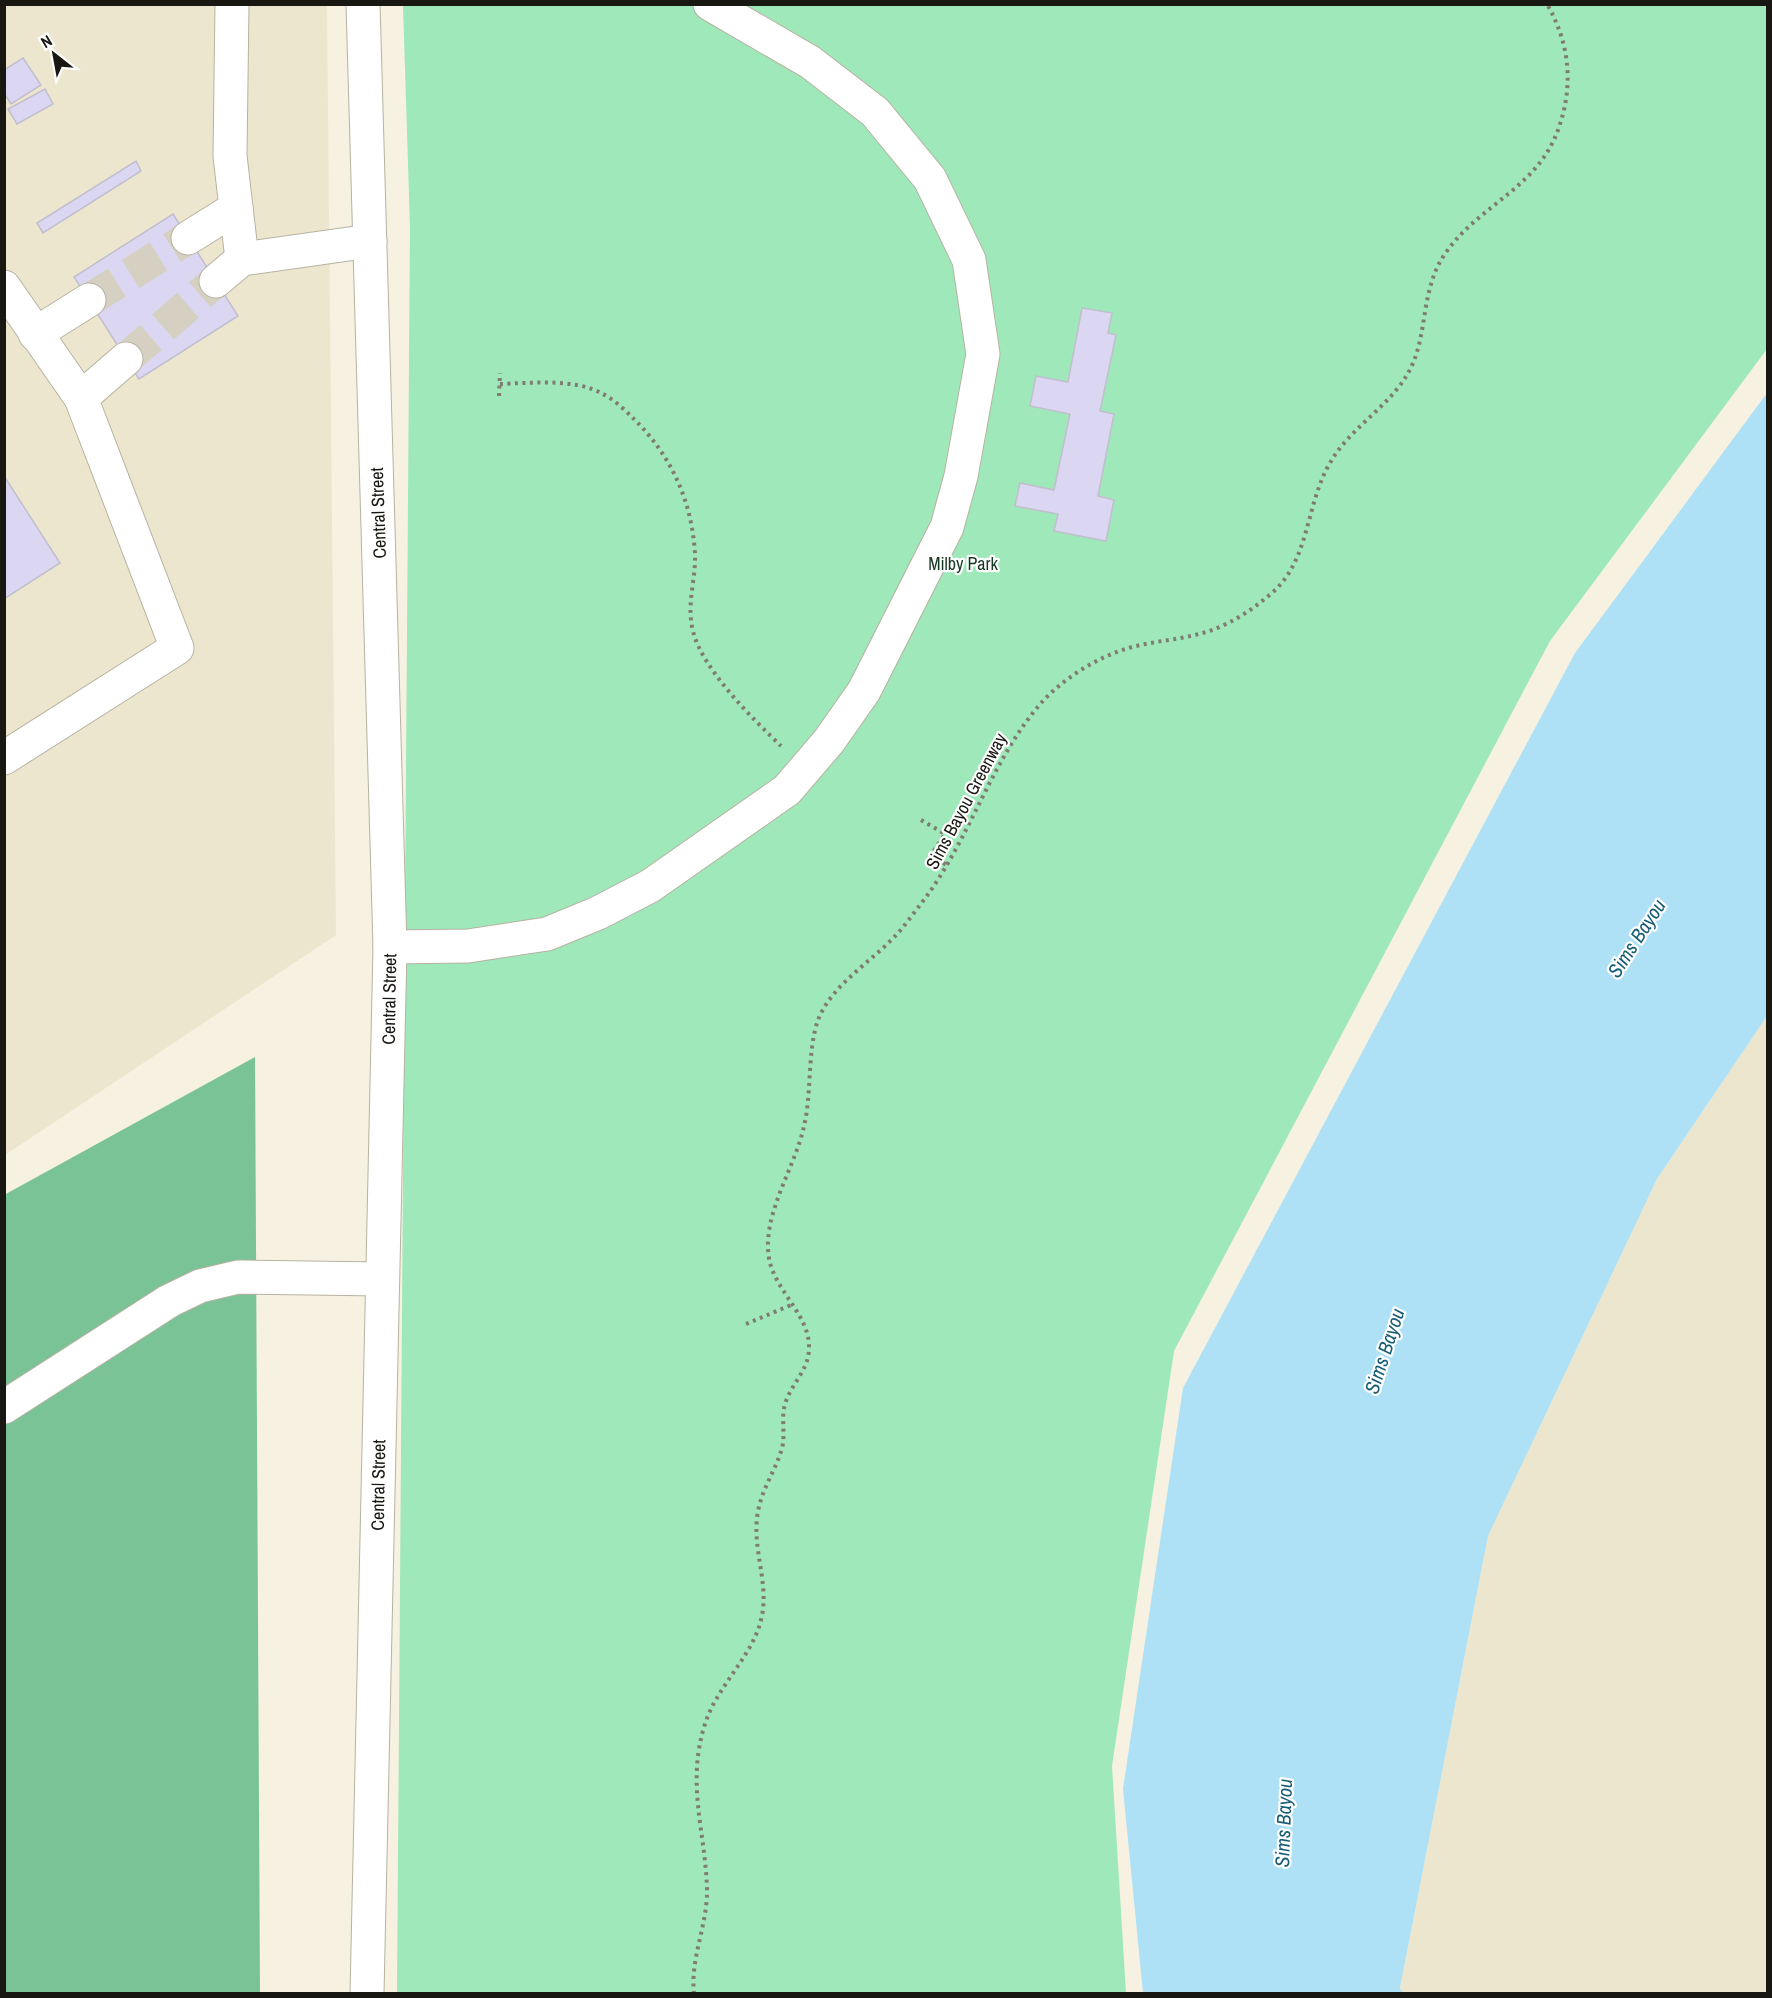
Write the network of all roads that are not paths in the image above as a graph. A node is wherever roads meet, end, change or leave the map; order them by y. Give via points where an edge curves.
1 (232, 4) edge
2 (363, 4) edge
3 (710, 4) edge
4 (236, 208) junction
5 (188, 238) tunnel mouth
6 (370, 241) junction
7 (242, 259) junction
8 (216, 281) tunnel mouth
9 (4, 287) edge
10 (88, 300) tunnel mouth
11 (35, 334) junction
12 (126, 359) tunnel mouth
13 (81, 398) junction
14 (4, 758) edge
15 (390, 946) junction
16 (382, 1279) junction
17 (4, 1407) edge
18 (367, 1994) edge

1 - 4 street via 230,156
2 - 6 street, Central Street
3 - 15 street via 810,62 875,112 930,179 969,260 983,354 961,476 947,527 864,691 829,741 787,790 650,886 547,934 468,946
4 - 5 street
4 - 7 street
6 - 7 street
6 - 15 street, Central Street
7 - 8 street
9 - 11 street
10 - 11 street
11 - 13 street
12 - 13 street
13 - 14 street via 177,648
15 - 16 street, Central Street
16 - 17 street via 238,1277 200,1286 169,1301
16 - 18 street, Central Street

